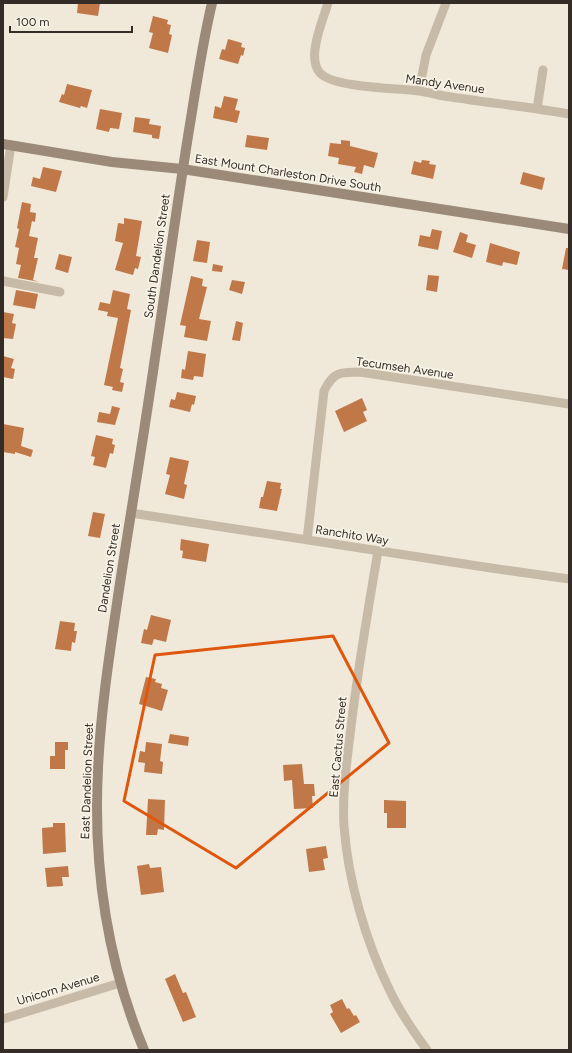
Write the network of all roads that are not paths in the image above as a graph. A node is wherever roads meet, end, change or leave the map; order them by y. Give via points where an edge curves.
1 (212, 3) edge
2 (328, 3) edge
3 (446, 3) edge
4 (542, 70) dead end
5 (419, 91) junction
6 (537, 109) junction
7 (569, 114) edge
8 (7, 145) edge
9 (182, 169) junction
10 (3, 197) edge
11 (569, 229) edge
12 (3, 281) edge
13 (60, 292) dead end
14 (569, 404) edge
15 (131, 513) junction
16 (306, 540) junction
17 (378, 551) junction
18 (569, 579) edge
19 (114, 628) joint
20 (120, 983) junction
21 (3, 1019) edge
22 (144, 1050) edge
23 (427, 1050) edge

1 - 9 street, South Dandelion Street
2 - 5 street, Mandy Avenue via 314,56 320,73 327,79 337,82
3 - 5 street via 426,55
4 - 6 street
5 - 6 street, Mandy Avenue
6 - 7 street, Mandy Avenue
8 - 9 street, East Mount Charleston Drive South via 112,162
8 - 10 street
9 - 11 street, East Mount Charleston Drive South
9 - 15 street, South Dandelion Street
12 - 13 street
14 - 16 street, Tecumseh Avenue via 360,372 335,375 329,380 324,391
15 - 16 street, Ranchito Way
15 - 19 street, Dandelion Street
16 - 17 street, Ranchito Way
17 - 18 street, Ranchito Way
17 - 23 street, East Cactus Street via 355,692 345,775 344,825 358,906 372,947 390,992
19 - 20 street, East Dandelion Street via 101,719 97,804 103,898
20 - 21 street, Unicorn Avenue
20 - 22 street, East Dandelion Street

